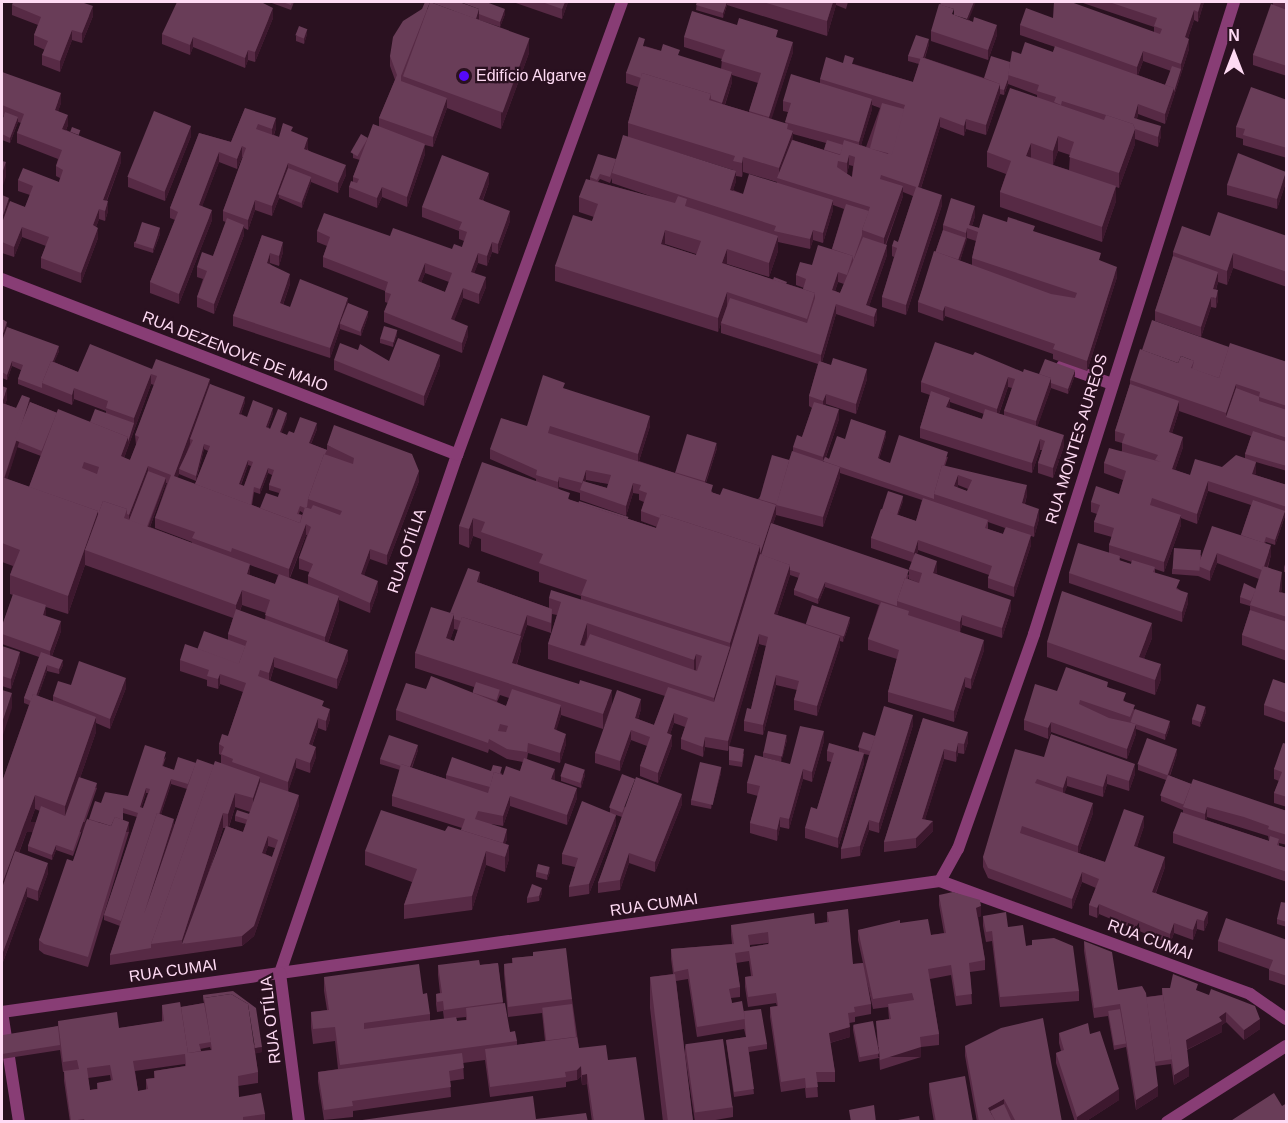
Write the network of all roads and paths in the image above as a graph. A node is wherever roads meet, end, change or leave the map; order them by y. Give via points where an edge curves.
1 (622, 2) edge
2 (1234, 2) edge
3 (2, 279) edge
4 (1058, 365) edge
5 (1112, 384) junction
6 (457, 455) junction
7 (940, 881) junction
8 (280, 973) junction
9 (2, 1012) edge
10 (1287, 1019) edge
11 (1287, 1046) edge
12 (19, 1122) edge
13 (299, 1122) edge
14 (1167, 1122) edge

1 - 6 street, RUA OTÍLIA
2 - 5 street, RUA MONTES AUREOS
3 - 6 street, RUA DEZENOVE DE MAIO
4 - 5 street
5 - 7 street, RUA MONTES AUREOS via 1034,634 958,849
6 - 8 street, RUA OTÍLIA
7 - 8 street, RUA CUMAI
7 - 10 street, RUA CUMAI via 1250,994
8 - 9 street, RUA CUMAI
8 - 13 street, RUA OTÍLIA
9 - 12 street
11 - 14 street

